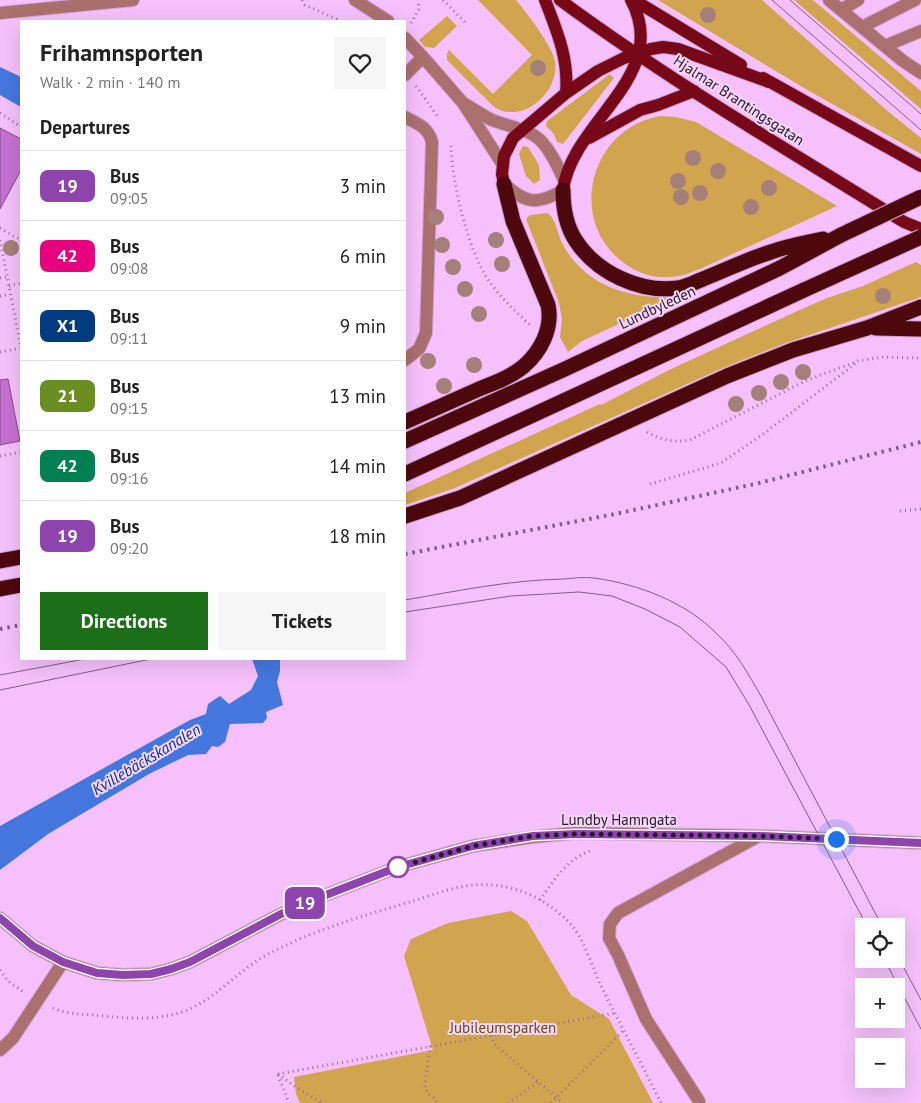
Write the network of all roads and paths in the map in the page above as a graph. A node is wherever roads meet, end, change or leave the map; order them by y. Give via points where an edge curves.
1 (133, 0) edge
2 (302, 0) edge
3 (418, 0) edge
4 (443, 0) edge
5 (545, 0) edge
6 (560, 0) edge
7 (633, 0) edge
8 (830, 0) edge
9 (858, 0) edge
10 (915, 0) edge
11 (361, 1) edge
12 (17, 6) edge
13 (841, 10) junction
14 (0, 13) edge
15 (339, 20) edge
16 (387, 20) edge
17 (465, 22) dead end
18 (409, 25) dead end
19 (862, 27) junction
20 (921, 30) edge
21 (406, 39) edge
22 (885, 46) junction
23 (638, 54) junction
24 (423, 57) junction
25 (904, 61) junction
26 (921, 73) edge
27 (406, 74) edge
28 (921, 78) edge
29 (770, 82) junction
30 (694, 91) junction
31 (566, 93) junction
32 (463, 103) junction
33 (0, 113) edge
34 (406, 118) edge
35 (440, 120) dead end
36 (20, 126) edge
37 (522, 129) junction
38 (582, 142) junction
39 (450, 143) dead end
40 (503, 165) junction
41 (921, 166) edge
42 (504, 184) junction
43 (563, 185) junction
44 (921, 197) edge
45 (904, 222) junction
46 (0, 228) edge
47 (921, 229) edge
48 (841, 234) junction
49 (921, 237) edge
50 (20, 239) edge
51 (0, 240) edge
52 (7, 277) junction
53 (0, 278) edge
54 (20, 283) edge
55 (9, 286) junction
56 (10, 294) junction
57 (0, 296) edge
58 (921, 308) edge
59 (534, 328) dead end
60 (867, 328) junction
61 (921, 329) edge
62 (20, 343) edge
63 (20, 348) edge
64 (0, 352) edge
65 (921, 358) edge
66 (406, 359) edge
67 (858, 361) junction
68 (406, 422) edge
69 (645, 430) dead end
70 (406, 441) edge
71 (20, 452) edge
72 (0, 456) edge
73 (406, 474) edge
74 (650, 484) dead end
75 (921, 509) edge
76 (900, 511) dead end
77 (406, 516) edge
78 (20, 557) edge
79 (0, 561) edge
80 (20, 585) edge
81 (0, 589) edge
82 (760, 836) junction
83 (921, 843) edge
84 (0, 918) edge
85 (63, 962) junction
86 (0, 970) edge
87 (38, 1000) junction
88 (615, 1013) junction
89 (624, 1030) junction
90 (492, 1035) junction
91 (430, 1046) junction
92 (0, 1050) edge
93 (278, 1074) junction
94 (538, 1082) junction
95 (557, 1098) junction
96 (699, 1101) dead end
97 (289, 1103) edge
98 (322, 1103) edge
99 (436, 1103) edge
100 (508, 1103) edge
101 (552, 1103) edge
102 (563, 1103) edge
103 (662, 1103) edge

1 - 12 street
2 - 15 path via 305,5
3 - 18 path via 419,9
4 - 17 path
5 - 31 main road via 566,60
6 - 23 main road, Hjalmar Brantingsgatan
7 - 23 main road via 641,26
7 - 29 main road, Hjalmar Brantingsgatan
8 - 13 street
9 - 13 street
10 - 19 street
11 - 16 street
12 - 14 street
13 - 19 street
19 - 22 street
20 - 22 street
21 - 24 street
22 - 25 street
23 - 29 main road via 663,47 678,49
23 - 30 main road, Hjalmar Brantingsgatan
23 - 31 main road via 611,63
23 - 38 main road via 626,84
24 - 27 street
24 - 32 street
25 - 26 street
25 - 28 street
27 - 35 path
29 - 41 main road, Hjalmar Brantingsgatan
30 - 38 main road via 640,110
30 - 45 main road, Hjalmar Brantingsgatan
31 - 37 main road
32 - 37 street via 492,120
32 - 40 street
33 - 36 path
34 - 66 street via 423,126 430,133 432,142 426,333 419,349
37 - 40 main road via 507,147
37 - 43 street via 542,142 557,164
38 - 43 main road via 569,164
39 - 59 path via 454,182 475,253 488,280 508,305
40 - 42 main road
42 - 43 street via 528,201 543,201
42 - 68 highway via 512,221 548,305 548,332 523,367
43 - 48 highway via 566,218 575,240 604,269 642,286 681,288 771,251
44 - 48 highway, Lundbyleden, bridge
45 - 47 main road, Hjalmar Brantingsgatan
45 - 49 main road, Hjalmar Brantingsgatan
46 - 50 path
48 - 70 highway, Lundbyleden via 780,268
49 - 73 highway, bridge
51 - 52 path
52 - 53 path
52 - 55 path
54 - 55 path
55 - 56 path
56 - 57 path
56 - 62 path
58 - 60 highway
60 - 61 highway
60 - 77 highway via 792,350 727,376 460,498
63 - 64 path
65 - 67 path via 883,357
67 - 69 path via 805,381 690,440 667,440
67 - 74 path via 721,463
71 - 72 path
75 - 76 path
78 - 79 highway
80 - 81 highway
82 - 83 street, Lundby Hamngata
82 - 85 street, Lundby Hamngata via 576,834 533,836 473,846 398,867 313,900 171,969 123,975 97,973
82 - 96 street via 618,913 610,924 609,938 646,1019
84 - 85 street, Lundby Hamngata via 33,946
85 - 87 street
86 - 87 path via 8,981
87 - 88 path via 70,1013 134,1019 185,1011 212,996 261,959 302,937 454,888 492,884 540,900 576,929
87 - 92 street via 13,1038
88 - 89 path
88 - 90 path
89 - 95 path
89 - 103 path
90 - 91 path
90 - 94 path via 494,1044
91 - 93 path
91 - 99 path via 425,1087
93 - 97 path
93 - 98 path
94 - 95 path
94 - 100 path
95 - 101 path
95 - 102 path

